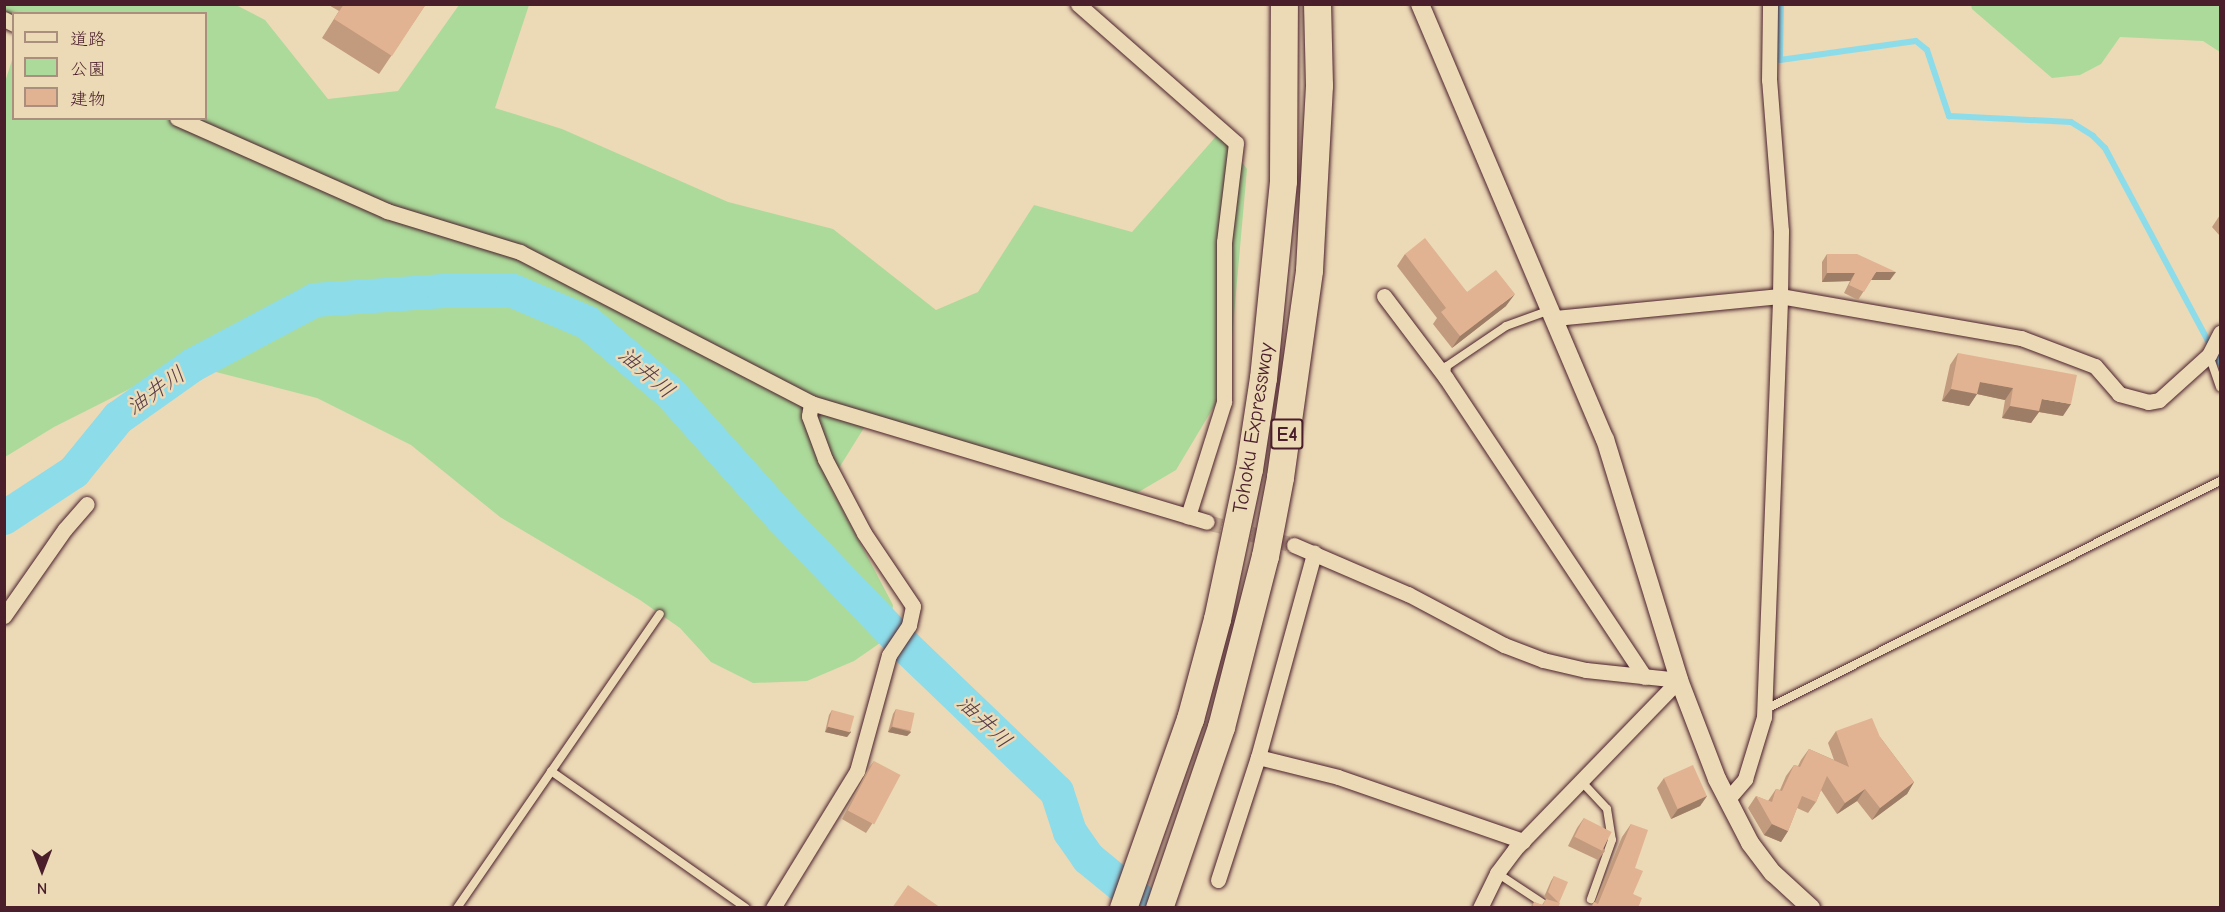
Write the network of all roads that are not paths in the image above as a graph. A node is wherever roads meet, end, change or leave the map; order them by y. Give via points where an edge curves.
1 (1078, 4) edge
2 (1284, 4) edge
3 (1317, 4) edge
4 (1420, 4) edge
5 (1770, 4) edge
6 (182, 120) edge
7 (1384, 296) dead end
8 (1780, 296) junction
9 (1553, 314) junction
10 (2220, 333) edge
11 (2209, 355) junction
12 (1446, 378) junction
13 (2220, 387) edge
14 (811, 403) junction
15 (2220, 480) edge
16 (87, 504) dead end
17 (1188, 516) junction
18 (1207, 522) tunnel mouth
19 (1294, 545) tunnel mouth
20 (1314, 553) junction
21 (660, 614) dead end
22 (4, 616) edge
23 (1645, 677) junction
24 (1679, 680) junction
25 (1764, 710) junction
26 (1258, 757) junction
27 (551, 771) junction
28 (1581, 780) junction
29 (1727, 800) junction
30 (1523, 841) junction
31 (1497, 873) junction
32 (1218, 880) dead end
33 (1591, 899) dead end
34 (457, 908) edge
35 (746, 908) edge
36 (773, 908) edge
37 (1123, 908) edge
38 (1159, 908) edge
39 (1480, 908) edge
40 (1550, 908) edge
41 (1811, 908) edge

1 - 17 street via 1236,143 1224,242 1224,402
2 - 37 highway, Tohoku Expressway / E4 via 1284,181 1258,412 1217,619 1155,825
3 - 38 highway, Tohoku Expressway / E4 via 1314,193 1296,384 1253,607 1221,727
4 - 9 street
5 - 8 street via 1769,80 1781,231
6 - 14 street via 387,211 520,252
7 - 12 street
8 - 9 street
8 - 11 street via 2021,338 2096,366 2119,394 2148,402 2159,400
8 - 25 street
9 - 12 lane via 1506,326 1447,366
9 - 24 street via 1605,439
10 - 11 street
11 - 13 lane
12 - 23 street
14 - 17 street
14 - 36 street via 809,416 825,459 864,532 914,606 909,625 889,655 857,771
15 - 25 lane
16 - 22 street
17 - 18 street
19 - 20 street
20 - 23 street via 1543,660
20 - 26 street
21 - 27 lane
23 - 24 street
24 - 28 street
24 - 29 street
25 - 29 street via 1745,779
26 - 30 street via 1338,777
26 - 32 street
27 - 34 lane
27 - 35 lane
28 - 30 street
28 - 33 lane via 1607,809 1612,840
29 - 41 street via 1750,843 1773,873
30 - 31 street
31 - 39 street
31 - 40 lane

